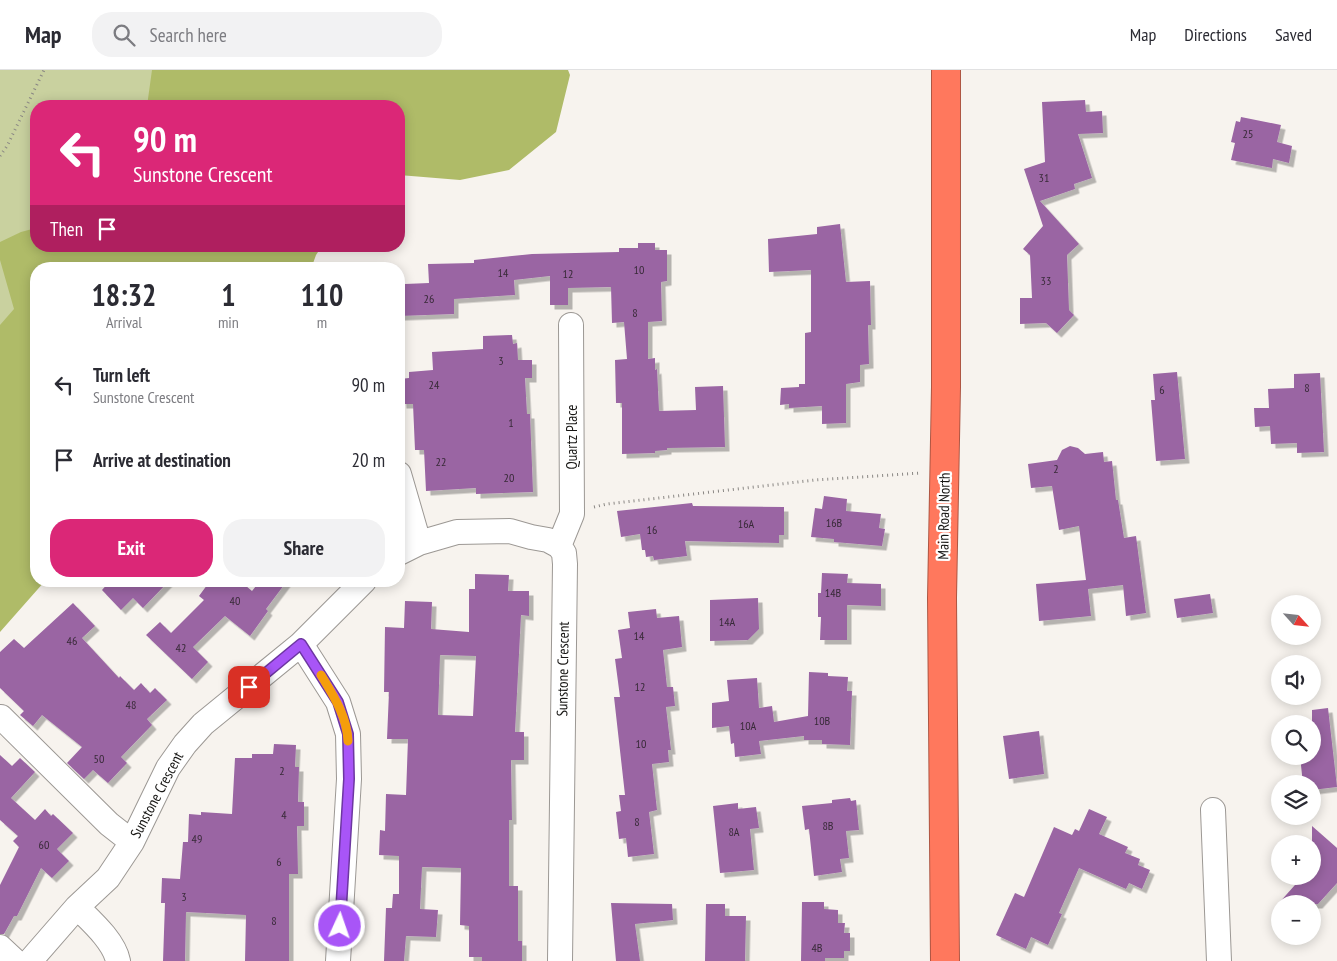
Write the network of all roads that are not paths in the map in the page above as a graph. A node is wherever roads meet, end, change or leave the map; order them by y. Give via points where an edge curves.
1 (946, 70) edge
2 (571, 325) dead end
3 (405, 518) edge
4 (559, 546) junction
5 (409, 548) edge
6 (358, 587) edge
7 (301, 644) junction
8 (1, 717) edge
9 (1213, 810) dead end
10 (132, 842) junction
11 (77, 907) junction
12 (0, 946) edge
13 (15, 961) edge
14 (30, 961) edge
15 (118, 961) edge
16 (338, 961) edge
17 (560, 961) edge
18 (945, 961) edge
19 (1219, 961) edge

1 - 18 highway, Main Road North via 942,598
2 - 4 street, Quartz Place via 572,514
3 - 5 street
4 - 5 street via 548,540 510,531 457,532
4 - 17 street, Sunstone Crescent via 564,553 565,564
6 - 7 street, Sunstone Crescent
7 - 10 street, Sunstone Crescent via 203,724 185,744 168,768
7 - 16 street via 338,702 348,734 349,779
8 - 10 street via 109,824
9 - 19 street
10 - 11 street, Sunstone Crescent via 108,878
11 - 14 street, Sunstone Crescent
11 - 15 street via 100,930
12 - 13 street

